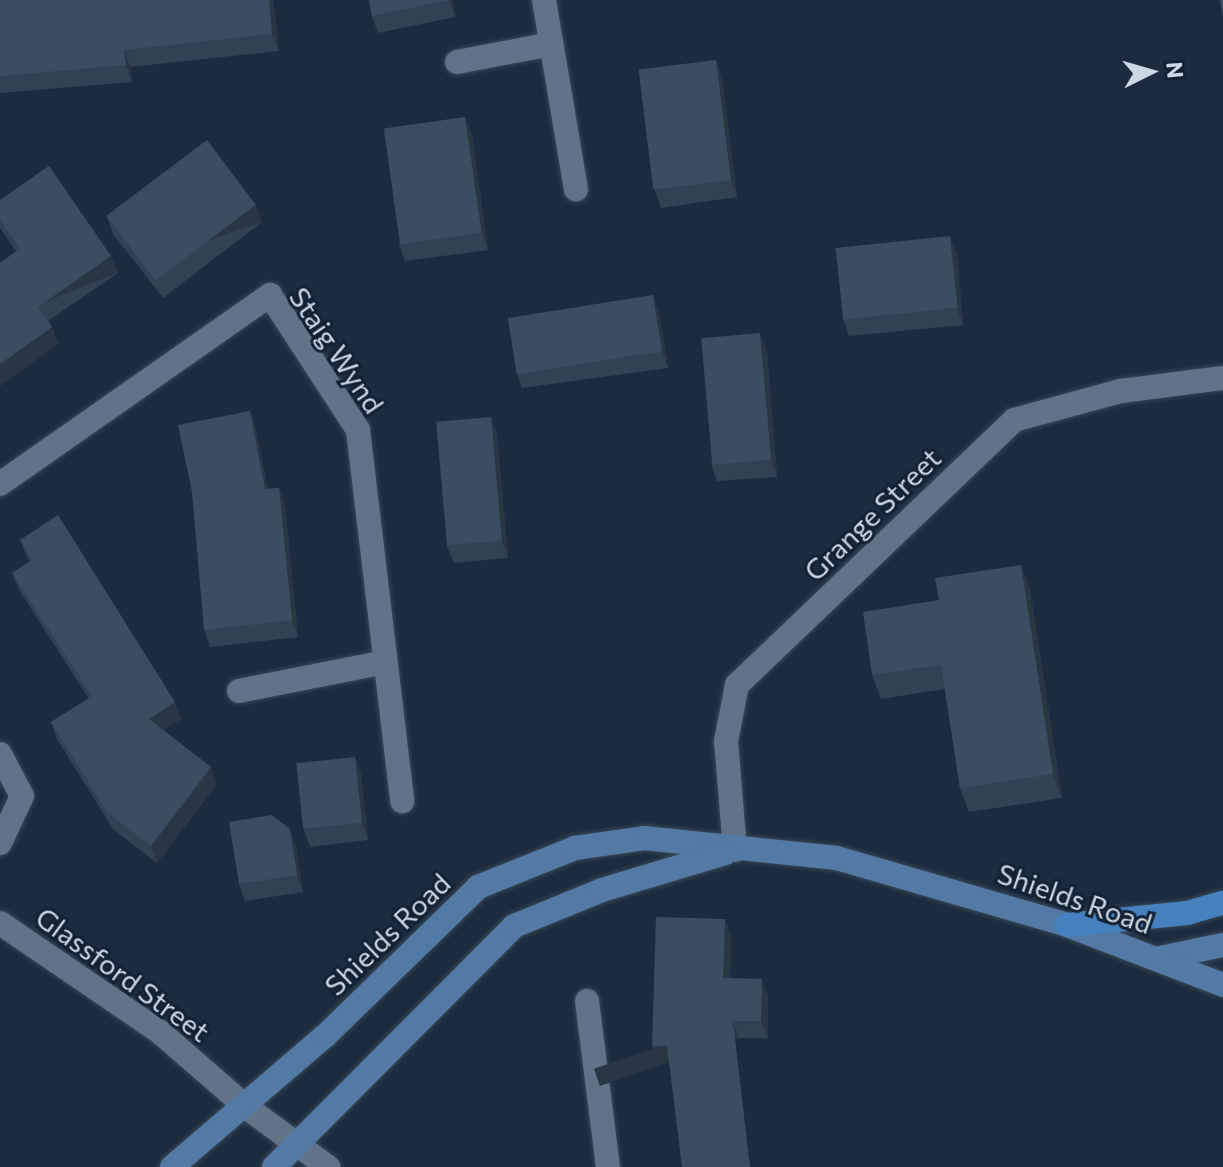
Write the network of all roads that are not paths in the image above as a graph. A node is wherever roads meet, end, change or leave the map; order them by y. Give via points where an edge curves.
1 (544, 0) edge
2 (551, 44) junction
3 (457, 62) dead end
4 (576, 189) dead end
5 (1223, 378) edge
6 (0, 484) edge
7 (385, 662) junction
8 (239, 691) dead end
9 (0, 754) edge
10 (402, 801) dead end
11 (0, 843) edge
12 (735, 850) junction
13 (1223, 903) edge
14 (0, 923) edge
15 (1067, 925) junction
16 (1223, 945) edge
17 (1160, 958) junction
18 (1223, 985) edge
19 (587, 1001) dead end
20 (246, 1107) junction
21 (300, 1145) junction
22 (172, 1167) edge
23 (274, 1167) edge
24 (328, 1167) edge
25 (608, 1167) edge

1 - 2 street
2 - 3 street
2 - 4 street
5 - 12 street, Grange Street via 1121,391 1014,420 737,685 726,741
6 - 7 street, Staig Wynd via 270,295 358,430
7 - 8 street
7 - 10 street, Staig Wynd
9 - 11 street via 22,796
12 - 15 main road, Shields Road via 837,858
12 - 20 main road, Shields Road via 644,838 589,846 478,887
12 - 21 main road, Shields Road via 602,890 514,926
13 - 15 main road via 1187,913
14 - 20 street, Glassford Street via 161,1033
15 - 17 main road, Shields Road
16 - 17 main road, Shields Road
17 - 18 main road, Shields Road
19 - 25 street
20 - 21 street, Glassford Street
20 - 22 main road, Shields Road
21 - 23 main road, Shields Road
21 - 24 street, Glassford Street

